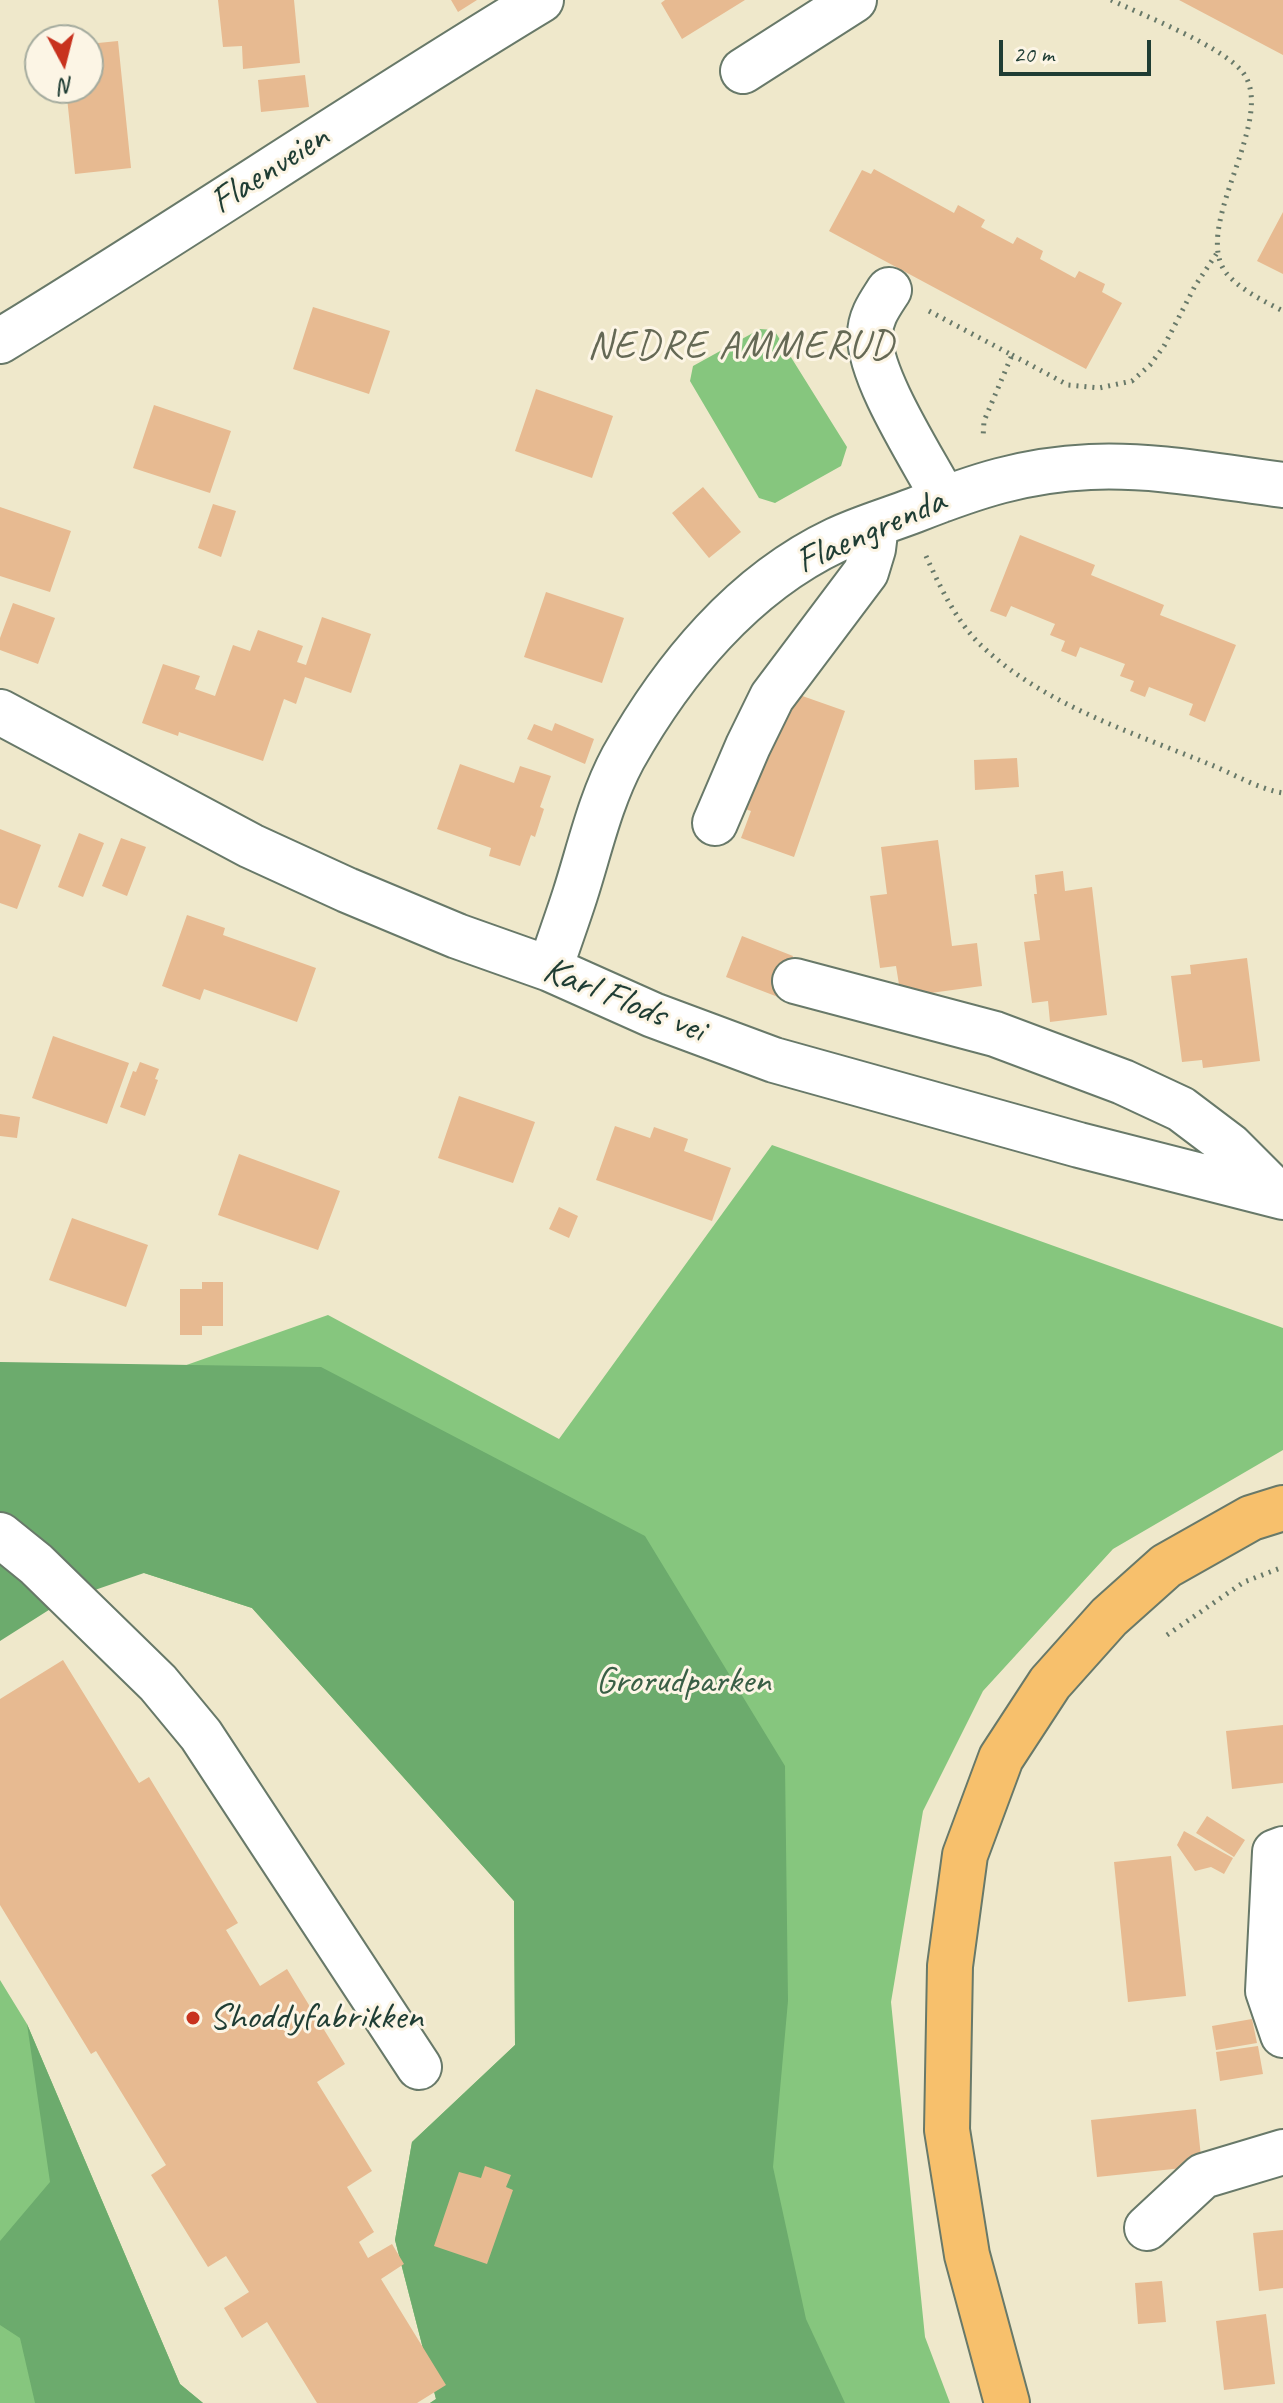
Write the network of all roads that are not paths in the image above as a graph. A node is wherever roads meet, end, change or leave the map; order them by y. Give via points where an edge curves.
1 (541, 0) edge
2 (854, 0) edge
3 (743, 71) dead end
4 (889, 290) road end
5 (0, 341) edge
6 (1283, 485) edge
7 (909, 512) junction
8 (0, 712) edge
9 (715, 823) dead end
10 (550, 969) junction
11 (795, 981) dead end
12 (1282, 1197) edge
13 (1283, 1508) edge
14 (0, 1535) edge
15 (1283, 1849) edge
16 (1283, 2035) edge
17 (419, 2067) dead end
18 (1283, 2152) edge
19 (1147, 2228) dead end
20 (1007, 2403) edge

1 - 5 street, Flaenveien
2 - 3 street
4 - 7 street via 874,314 870,335
6 - 7 street, Flaengrenda via 1165,470 1035,471 988,482
7 - 9 street via 873,549 866,572 772,697
7 - 10 street, Flaengrenda via 835,540 784,571 739,604 701,646 657,704 599,810
8 - 10 street, Karl Flods vei via 251,846 457,936
10 - 12 street, Karl Flods vei via 774,1060
11 - 12 street via 995,1034 1123,1082 1181,1109 1230,1146
13 - 20 highway via 1251,1518 1166,1566 1109,1617 1050,1683 1001,1758 965,1855 950,1966 947,2130 967,2255
14 - 17 street via 158,1683 201,1735
15 - 16 street via 1275,1852 1268,1991
18 - 19 street via 1203,2176

